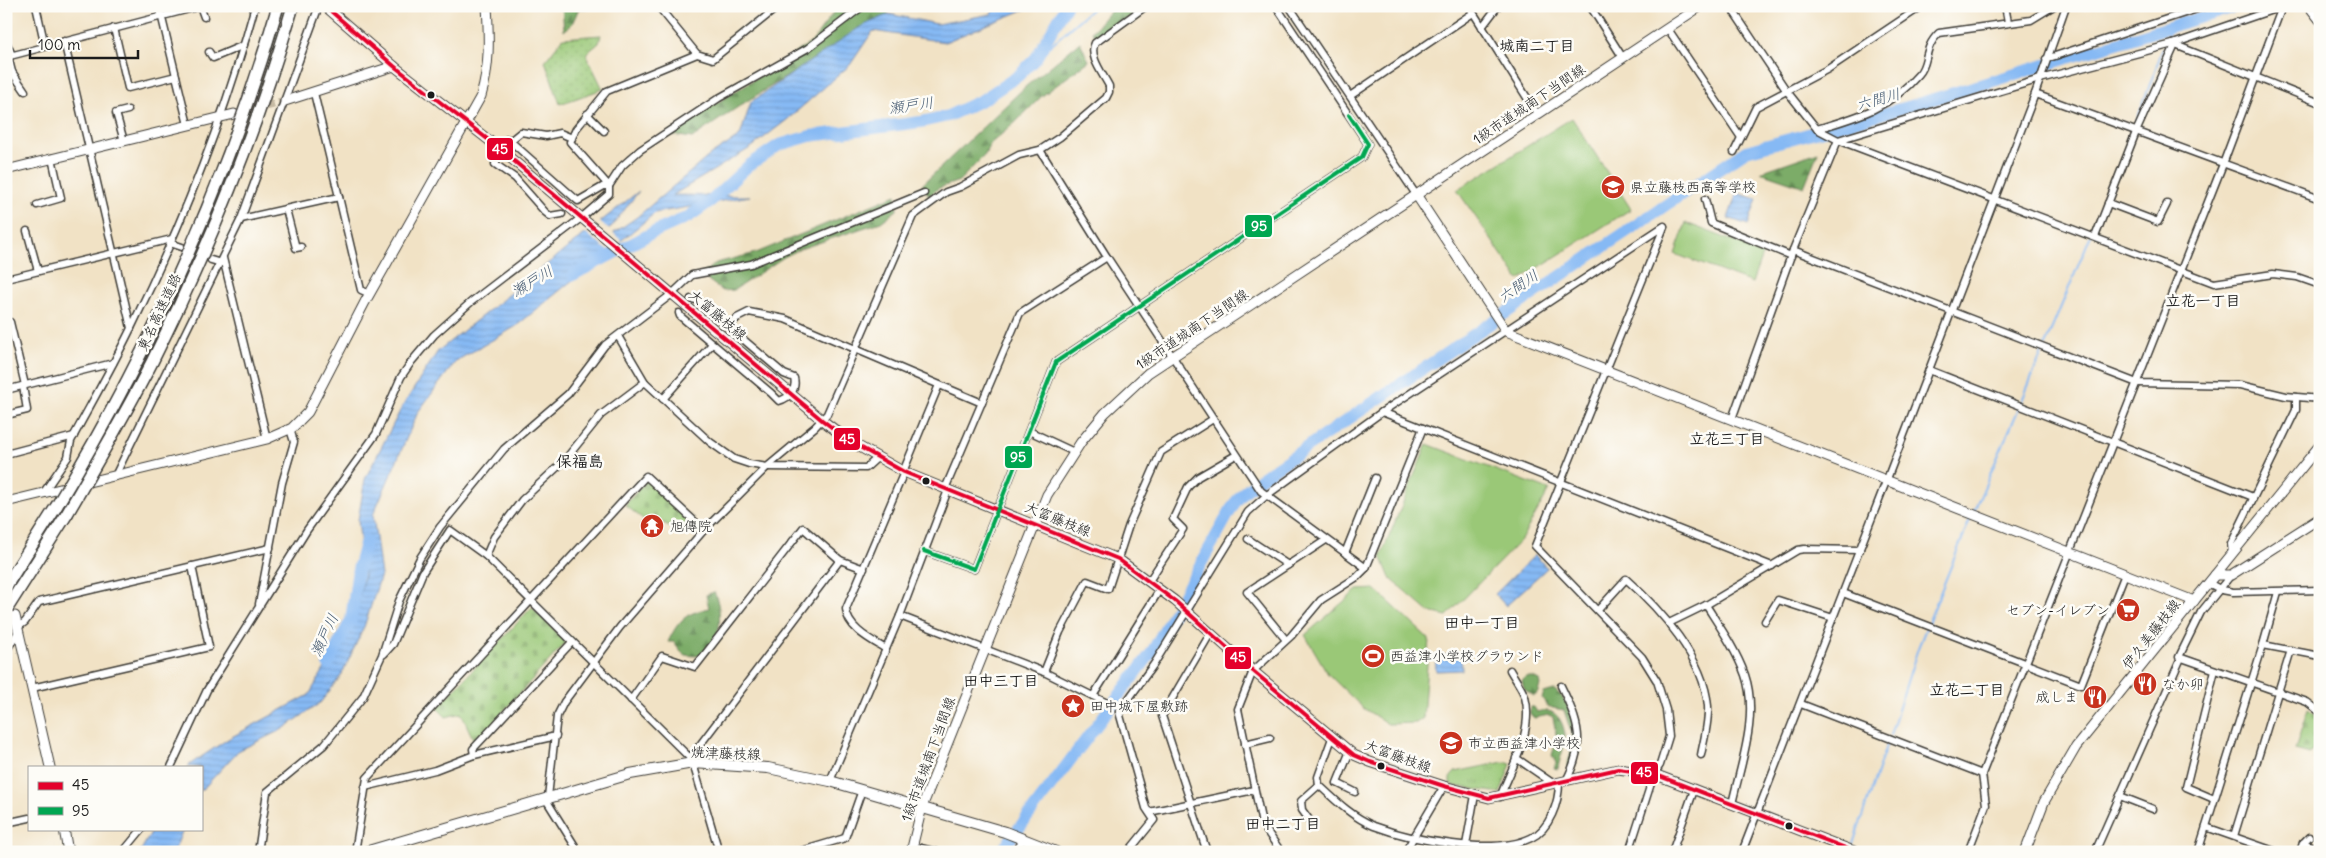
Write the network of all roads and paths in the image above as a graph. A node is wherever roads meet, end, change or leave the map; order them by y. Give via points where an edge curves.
1 (36, 6) edge
2 (159, 6) edge
3 (200, 6) edge
4 (255, 6) edge
5 (278, 6) edge
6 (293, 6) edge
7 (319, 6) edge
8 (324, 6) edge
9 (487, 6) edge
10 (658, 6) edge
11 (779, 6) edge
12 (863, 6) edge
13 (1146, 6) edge
14 (1276, 6) edge
15 (1289, 6) edge
16 (1468, 6) edge
17 (1498, 6) edge
18 (1590, 6) edge
19 (1701, 6) edge
20 (1730, 6) edge
21 (1922, 6) edge
22 (2005, 6) edge
23 (2054, 6) edge
24 (2066, 6) edge
25 (2206, 6) edge
26 (2309, 6) edge
27 (2283, 7) edge
28 (1473, 13) junction
29 (161, 16) junction
30 (204, 17) dead end
31 (2320, 20) edge
32 (2008, 22) junction
33 (1482, 27) junction
34 (114, 28) junction
35 (1668, 29) junction
36 (64, 41) junction
37 (6, 42) edge
38 (2174, 44) junction
39 (244, 45) junction
40 (45, 46) junction
41 (209, 52) dead end
42 (697, 54) junction
43 (9, 56) edge
44 (1623, 58) junction
45 (2046, 59) junction
46 (394, 66) junction
47 (12, 72) junction
48 (176, 76) junction
49 (2256, 77) junction
50 (2040, 79) junction
51 (6, 85) edge
52 (1786, 90) junction
53 (25, 91) dead end
54 (314, 93) junction
55 (2035, 94) junction
56 (1350, 96) junction
57 (285, 101) junction
58 (2320, 103) edge
59 (128, 110) dead end
60 (234, 114) tunnel mouth
61 (587, 114) junction
62 (1538, 115) junction
63 (221, 117) junction
64 (465, 124) junction
65 (188, 125) junction
66 (1817, 129) junction
67 (604, 131) dead end
68 (2136, 132) junction
69 (1740, 136) junction
70 (572, 138) junction
71 (1838, 140) junction
72 (124, 141) junction
73 (510, 141) junction
74 (497, 147) junction
75 (89, 150) junction
76 (1040, 150) junction
77 (1734, 152) dead end
78 (52, 158) junction
79 (2223, 164) junction
80 (6, 170) edge
81 (609, 186) junction
82 (924, 193) dead end
83 (1417, 196) junction
84 (338, 197) junction
85 (1705, 199) dead end
86 (2320, 199) edge
87 (1994, 200) junction
88 (2108, 203) junction
89 (2167, 204) dead end
90 (37, 205) dead end
91 (286, 209) junction
92 (562, 214) dead end
93 (241, 219) junction
94 (584, 220) junction
95 (27, 231) dead end
96 (2095, 238) junction
97 (171, 241) junction
98 (182, 247) dead end
99 (301, 247) dead end
100 (113, 253) junction
101 (1792, 253) junction
102 (1107, 257) junction
103 (211, 260) dead end
104 (222, 261) junction
105 (2180, 270) junction
106 (38, 271) junction
107 (6, 279) edge
108 (2320, 285) edge
109 (670, 292) junction
110 (370, 294) junction
111 (691, 299) dead end
112 (1139, 305) junction
113 (1951, 311) junction
114 (679, 313) dead end
115 (10, 322) dead end
116 (729, 326) junction
117 (131, 328) junction
118 (1505, 330) junction
119 (618, 336) junction
120 (712, 344) junction
121 (856, 349) junction
122 (1173, 357) junction
123 (113, 363) junction
124 (1606, 370) junction
125 (1929, 370) junction
126 (645, 382) junction
127 (2137, 383) junction
128 (24, 385) junction
129 (939, 385) junction
130 (6, 390) edge
131 (791, 394) junction
132 (2296, 397) junction
133 (662, 399) junction
134 (2320, 399) edge
135 (982, 403) junction
136 (1382, 412) junction
137 (6, 415) edge
138 (1213, 419) junction
139 (1732, 419) junction
140 (822, 420) junction
141 (1422, 428) junction
142 (290, 429) junction
143 (1028, 431) junction
144 (74, 436) junction
145 (267, 439) junction
146 (2114, 442) junction
147 (2320, 446) edge
148 (1074, 452) junction
149 (6, 454) edge
150 (1236, 455) junction
151 (877, 458) junction
152 (767, 467) junction
153 (904, 472) junction
154 (116, 476) junction
155 (1375, 478) dead end
156 (1887, 480) junction
157 (1559, 483) junction
158 (947, 490) junction
159 (44, 492) junction
160 (1264, 493) junction
161 (2252, 497) junction
162 (6, 502) edge
163 (998, 510) junction
164 (2320, 518) edge
165 (1035, 525) junction
166 (704, 530) junction
167 (1248, 539) dead end
168 (1326, 540) junction
169 (270, 548) junction
170 (924, 550) junction
171 (1860, 550) junction
172 (2071, 552) junction
173 (1344, 553) junction
174 (2232, 554) junction
175 (486, 556) junction
176 (1118, 559) junction
177 (840, 560) junction
178 (1288, 565) junction
179 (192, 566) junction
180 (1772, 566) junction
181 (1366, 568) junction
182 (864, 570) junction
183 (2125, 574) junction
184 (2231, 574) junction
185 (2215, 575) junction
186 (1149, 581) junction
187 (2208, 583) junction
188 (6, 586) edge
189 (2218, 588) junction
190 (1160, 589) junction
191 (2320, 590) edge
192 (2278, 592) junction
193 (1843, 593) junction
194 (531, 601) junction
195 (2194, 601) junction
196 (1706, 605) junction
197 (258, 610) junction
198 (1185, 610) junction
199 (1598, 610) junction
200 (10, 613) edge
201 (900, 616) junction
202 (1833, 618) junction
203 (1765, 621) dead end
204 (1669, 623) junction
205 (18, 630) junction
206 (1210, 634) junction
207 (1286, 640) junction
208 (572, 642) junction
209 (2264, 645) junction
210 (985, 648) junction
211 (886, 649) junction
212 (2291, 650) junction
213 (6, 651) edge
214 (382, 655) junction
215 (2320, 656) edge
216 (2181, 658) junction
217 (594, 664) junction
218 (2027, 664) junction
219 (1510, 670) dead end
220 (2215, 670) junction
221 (1254, 671) junction
222 (1044, 672) junction
223 (2250, 682) junction
224 (1561, 686) dead end
225 (32, 688) junction
226 (2279, 692) junction
227 (1093, 696) junction
228 (631, 700) junction
229 (1105, 702) dead end
230 (1801, 704) junction
231 (2320, 712) edge
232 (556, 736) junction
233 (1270, 738) dead end
234 (1332, 738) junction
235 (1245, 744) junction
236 (1350, 751) junction
237 (474, 755) junction
238 (1701, 755) dead end
239 (1516, 758) junction
240 (692, 760) junction
241 (50, 766) edge
242 (171, 766) edge
243 (1654, 774) junction
244 (1982, 774) junction
245 (830, 781) junction
246 (1559, 783) junction
247 (1319, 785) junction
248 (1444, 786) junction
249 (364, 787) junction
250 (862, 790) junction
251 (1254, 790) junction
252 (1694, 790) junction
253 (1355, 792) dead end
254 (1475, 795) junction
255 (2120, 796) junction
256 (547, 797) junction
257 (1500, 797) junction
258 (2214, 799) junction
259 (1191, 802) junction
260 (1732, 804) junction
261 (922, 807) junction
262 (2153, 809) dead end
263 (1149, 812) junction
264 (1757, 813) junction
265 (28, 818) edge
266 (1310, 821) dead end
267 (6, 823) edge
268 (2206, 827) junction
269 (64, 830) edge
270 (141, 830) edge
271 (2234, 836) junction
272 (2309, 837) dead end
273 (1413, 838) junction
274 (1022, 839) junction
275 (2303, 843) junction
276 (1466, 845) junction
277 (911, 849) edge
278 (2320, 850) edge
279 (68, 852) edge
280 (124, 852) edge
281 (258, 852) edge
282 (355, 852) edge
283 (365, 852) edge
284 (574, 852) edge
285 (719, 852) edge
286 (798, 852) edge
287 (937, 852) edge
288 (1014, 852) edge
289 (1056, 852) edge
290 (1128, 852) edge
291 (1207, 852) edge
292 (1280, 852) edge
293 (1405, 852) edge
294 (1629, 852) edge
295 (1672, 852) edge
296 (1742, 852) edge
297 (1856, 852) edge
298 (1968, 852) edge
299 (2025, 852) edge
300 (2095, 852) edge
301 (2198, 852) edge
302 (2277, 852) edge
303 (2300, 852) edge

1 - 40 street
2 - 29 street
3 - 29 street
3 - 30 street
4 - 39 street
5 - 188 highway, 東名高速道路, bridge via 245,112 186,258 131,375 87,456
6 - 200 highway, 東名高速道路, bridge via 257,114 196,268 152,362
7 - 57 street
8 - 46 street, 大富藤枝線
9 - 64 street via 488,68 480,96
10 - 42 street
11 - 42 street via 713,59
12 - 81 street via 808,48 719,98 640,150 622,166
13 - 76 street via 1092,48 1092,55 1109,86 1106,98
14 - 112 street via 1368,144 1367,150 1362,157
15 - 56 street
16 - 28 street
17 - 33 street
18 - 44 street
19 - 35 street, 1級市道城南下当間線
20 - 52 street
21 - 52 street via 1828,69
22 - 32 street
23 - 32 street via 2031,20
24 - 45 street
25 - 45 street
26 - 31 street
27 - 38 street
27 - 49 street
28 - 33 street
28 - 56 street
29 - 34 street
29 - 48 street
32 - 66 street via 1939,33 1930,42 1920,73 1888,102 1866,114
33 - 62 street
34 - 36 street
34 - 48 street via 128,88
35 - 44 street, 1級市道城南下当間線
35 - 69 street
36 - 40 street
36 - 75 street
37 - 43 street
38 - 49 street
38 - 50 street
38 - 68 street
39 - 41 street via 213,58
39 - 63 street
40 - 43 street
42 - 61 street via 607,91
43 - 47 street
44 - 62 street, 1級市道城南下当間線
45 - 50 street
46 - 54 street
46 - 64 street, 大富藤枝線
47 - 51 street
47 - 53 street
48 - 65 street
49 - 58 street
49 - 79 street
50 - 55 street
50 - 71 street
52 - 66 street
52 - 69 street via 1756,108
54 - 57 street
54 - 84 street
55 - 68 street
55 - 87 street
56 - 83 street
57 - 93 street
59 - 72 street via 116,113
60 - 63 street
61 - 67 street
61 - 70 street
62 - 83 street, 1級市道城南下当間線
63 - 65 street
63 - 97 street
64 - 74 street, 大富藤枝線
64 - 110 street
65 - 72 street
66 - 71 street
68 - 79 street
68 - 88 street
69 - 77 street
70 - 73 street via 560,133 546,136 520,132
70 - 81 street via 570,142
71 - 87 street
71 - 101 street
72 - 75 street
73 - 74 street via 503,140
73 - 81 street via 578,201
74 - 92 street via 495,164 515,178 550,216
74 - 94 street, 大富藤枝線
75 - 78 street
75 - 100 street
76 - 102 street
76 - 121 street via 1019,155 946,192 913,216
78 - 80 street
78 - 90 street via 62,198
79 - 86 street
79 - 105 street
81 - 94 street via 609,194
82 - 109 street via 751,264 692,276
83 - 118 street
83 - 122 street, 1級市道城南下当間線
84 - 91 street
84 - 110 street via 361,290
85 - 101 street via 1711,223
87 - 96 street
87 - 113 street
88 - 89 street via 2158,222
88 - 96 street
91 - 93 street
91 - 99 street via 296,248
93 - 104 street
94 - 109 street, 大富藤枝線
94 - 197 street via 471,302 434,335 412,361 401,377 376,434 307,530
95 - 106 street
96 - 105 street
97 - 98 street
97 - 100 street
97 - 117 street
100 - 106 street
100 - 117 street
101 - 113 street
101 - 139 street
102 - 112 street
102 - 135 street via 1020,313
103 - 104 street
104 - 145 street
104 - 154 street
105 - 108 street via 2214,283 2273,274 2297,277
105 - 127 street
106 - 107 street
109 - 119 street
109 - 131 street, 大富藤枝線
110 - 142 street via 314,401
111 - 116 street via 697,300
112 - 122 street
112 - 143 street via 1056,362
113 - 125 street
113 - 127 street
114 - 120 street
115 - 128 street
116 - 121 street via 743,314 758,312 785,319
116 - 131 street via 784,374 794,378
117 - 123 street
118 - 124 street
118 - 124 street via 1664,226
118 - 136 street
119 - 126 street
119 - 214 street via 605,345 568,394 504,449 440,527 399,601
120 - 131 street via 776,400 783,400
120 - 133 street
121 - 129 street
121 - 140 street
122 - 138 street
122 - 148 street, 1級市道城南下当間線 via 1125,393
123 - 128 street
123 - 144 street
124 - 139 street
124 - 157 street
125 - 146 street
125 - 156 street
126 - 133 street
126 - 175 street via 601,415 564,462 522,500 494,537
127 - 132 street via 2240,385
127 - 146 street
128 - 130 street
128 - 137 street via 27,410
129 - 135 street
129 - 153 street
131 - 140 street, 大富藤枝線
132 - 134 street
132 - 161 street via 2296,410
133 - 152 street via 734,459
135 - 158 street
136 - 141 street
136 - 160 street
138 - 150 street
138 - 176 street via 1161,452
139 - 156 street
140 - 151 street, 大富藤枝線
140 - 152 street
141 - 157 street
141 - 181 street
142 - 145 street
142 - 169 street via 294,442 282,483
143 - 148 street
143 - 163 street
144 - 149 street
144 - 159 street via 68,457
145 - 154 street
146 - 161 street
146 - 172 street
147 - 174 street, 伊久美藤枝線
148 - 165 street, 1級市道城南下当間線 via 1057,476
150 - 160 street
150 - 186 street via 1198,477 1188,487 1173,519 1183,529
151 - 152 street via 866,468
151 - 153 street, 大富藤枝線
152 - 166 street
153 - 158 street, 大富藤枝線
153 - 182 street
154 - 159 street
155 - 173 street
156 - 171 street
156 - 172 street
157 - 180 street
157 - 199 street via 1535,546
158 - 163 street, 大富藤枝線
158 - 170 street
159 - 162 street
160 - 168 street
160 - 198 street via 1248,512
161 - 174 street via 2231,544
163 - 165 street, 大富藤枝線
163 - 170 street via 974,569
164 - 184 street
165 - 176 street, 大富藤枝線
165 - 210 street, 1級市道城南下当間線
166 - 194 street via 646,476
166 - 217 street via 653,587
167 - 178 street
168 - 173 street
168 - 178 street
169 - 179 street
169 - 197 street
170 - 201 street
171 - 180 street via 1804,548
171 - 193 street
172 - 183 street
172 - 218 street
173 - 181 street
174 - 185 street, 伊久美藤枝線
175 - 194 street
175 - 214 street via 450,530 423,572 393,644
176 - 186 street, 大富藤枝線
176 - 222 street via 1108,589 1087,581 1060,632
177 - 182 street
177 - 228 street via 803,528 695,667 662,656
177 - 240 street
178 - 207 street via 1246,592
179 - 205 street via 39,602
179 - 225 street via 209,647
180 - 196 street
181 - 207 street via 1321,600
182 - 211 street via 846,614 866,637
183 - 195 street
183 - 218 street via 2081,685
184 - 185 street
184 - 189 street
185 - 187 street, 伊久美藤枝線
186 - 190 street, 大富藤枝線
187 - 189 street
187 - 195 street, 伊久美藤枝線
189 - 192 street via 2233,592
189 - 216 street via 2201,612
190 - 198 street, 大富藤枝線
190 - 227 street
191 - 192 street
192 - 209 street
193 - 202 street
193 - 218 street
194 - 208 street
194 - 249 street via 366,778
195 - 299 street, 伊久美藤枝線 via 2076,747 2044,802
196 - 204 street
196 - 260 street via 1737,657 1749,691 1747,738
197 - 242 street via 207,690
198 - 206 street, 大富藤枝線
198 - 263 street via 1154,664 1119,712
199 - 204 street via 1626,579
199 - 243 street via 1642,658 1661,691 1669,736
200 - 205 street
201 - 210 street
201 - 211 street
202 - 203 street via 1778,600
202 - 230 street
204 - 238 street via 1691,657 1708,706
205 - 213 street
205 - 225 street
206 - 221 street, 大富藤枝線
206 - 259 street via 1162,716
207 - 221 street
208 - 217 street
208 - 237 street via 473,749
209 - 212 street
209 - 223 street
210 - 222 street
210 - 261 street, 1級市道城南下当間線
211 - 245 street
212 - 215 street
212 - 226 street
214 - 281 street via 363,697 324,745 267,792
216 - 220 street
216 - 255 street
217 - 228 street
217 - 232 street via 564,702 558,716
218 - 244 street
219 - 239 street via 1524,695 1527,708
220 - 223 street
220 - 258 street via 2186,787
221 - 234 street, 大富藤枝線
221 - 235 street via 1238,709
222 - 227 street
223 - 226 street
223 - 258 street
224 - 246 street via 1575,717 1579,739 1574,765
225 - 241 street
226 - 231 street via 2307,702
226 - 271 street
227 - 229 street
228 - 240 street
230 - 244 street
230 - 264 street
232 - 237 street
232 - 256 street
233 - 235 street
234 - 236 street, 大富藤枝線
234 - 247 street via 1318,776
235 - 251 street
236 - 248 street, 大富藤枝線 via 1370,762
236 - 253 street via 1336,783
237 - 249 street via 435,770
239 - 246 street
239 - 257 street
240 - 245 main road, 焼津藤枝線 via 768,768
240 - 256 main road, 焼津藤枝線
240 - 285 street
243 - 246 street, 大富藤枝線 via 1618,770
243 - 252 street, 大富藤枝線
243 - 294 street
244 - 298 street via 1986,805
245 - 250 main road, 焼津藤枝線
246 - 257 street, 大富藤枝線
246 - 276 street via 1559,795 1552,815 1532,838 1517,843
247 - 266 street via 1301,802 1302,810
247 - 273 street via 1346,810
248 - 254 street, 大富藤枝線
248 - 273 street
249 - 282 street
250 - 261 main road, 焼津藤枝線
250 - 286 street via 845,838
251 - 259 street
251 - 292 street via 1262,824
252 - 260 street, 大富藤枝線
252 - 295 street
254 - 257 street, 大富藤枝線
254 - 276 street
255 - 262 street
255 - 300 street
256 - 283 main road, 焼津藤枝線
256 - 284 street via 575,846
258 - 268 street
259 - 263 street
259 - 291 street
260 - 264 street, 大富藤枝線
261 - 274 main road, 焼津藤枝線
261 - 277 street, 1級市道城南下当間線
263 - 290 street via 1154,820
264 - 296 street
264 - 297 street, 大富藤枝線
265 - 267 street
268 - 271 street
268 - 301 street
269 - 279 street
270 - 280 street
271 - 302 street
272 - 275 street
273 - 276 street
273 - 293 street
274 - 288 street
274 - 289 main road, 焼津藤枝線
275 - 278 street
275 - 303 street
277 - 287 street

